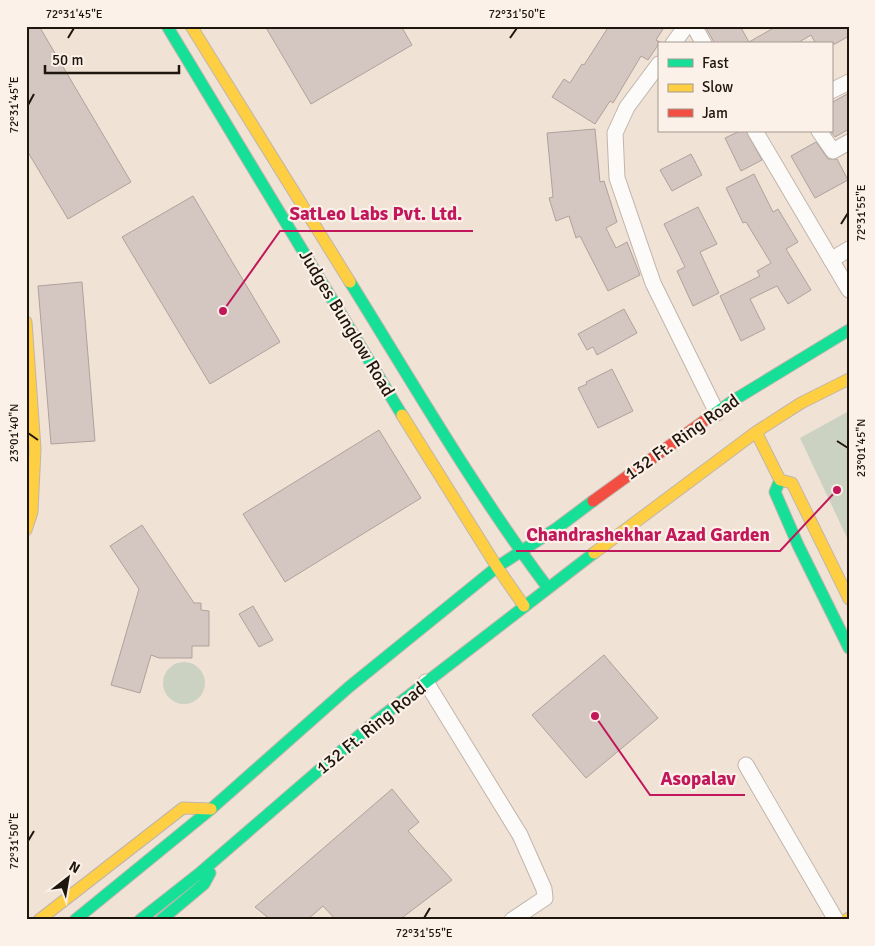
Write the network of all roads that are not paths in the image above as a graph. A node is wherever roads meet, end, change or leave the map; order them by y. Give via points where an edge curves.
1 (167, 26) edge
2 (191, 26) edge
3 (686, 26) edge
4 (694, 26) edge
5 (675, 42) edge
6 (703, 42) edge
7 (658, 65) edge
8 (849, 82) edge
9 (832, 90) edge
10 (756, 132) edge
11 (821, 132) edge
12 (849, 142) edge
13 (849, 249) edge
14 (831, 260) junction
15 (849, 290) edge
16 (26, 322) edge
17 (849, 330) edge
18 (849, 379) edge
19 (717, 413) junction
20 (756, 432) junction
21 (780, 480) junction
22 (26, 530) edge
23 (520, 551) junction
24 (497, 567) junction
25 (548, 588) junction
26 (849, 599) edge
27 (524, 606) junction
28 (849, 648) edge
29 (426, 682) junction
30 (746, 765) dead end
31 (211, 809) junction
32 (220, 855) junction
33 (39, 920) edge
34 (74, 920) edge
35 (140, 920) edge
36 (161, 920) edge
37 (512, 920) edge
38 (836, 920) edge

1 - 24 main road, Judges Bunglow Road
2 - 23 main road, Judges Bunglow Road
3 - 5 street
4 - 6 street
7 - 19 street via 627,108 615,133 617,178 653,283
8 - 9 street
10 - 14 street
11 - 12 street via 833,152
13 - 14 street
14 - 15 street
16 - 22 main road via 35,450 32,512
17 - 19 main road, 132 Ft. Ring Road
18 - 20 main road
19 - 23 main road, 132 Ft. Ring Road
20 - 21 main road
20 - 25 main road
21 - 26 main road via 792,483
21 - 28 main road via 775,492
23 - 24 main road, 132 Ft. Ring Road
23 - 25 main road, Judges Bunglow Road
24 - 27 main road, Judges Bunglow Road
24 - 31 main road via 349,687
25 - 27 main road, 132 Ft. Ring Road
27 - 29 main road, 132 Ft. Ring Road
29 - 32 main road, 132 Ft. Ring Road
29 - 37 street via 520,835 544,889 545,898
30 - 38 street
31 - 33 main road via 183,808
31 - 34 main road
32 - 35 main road, 132 Ft. Ring Road
32 - 36 main road via 204,884

